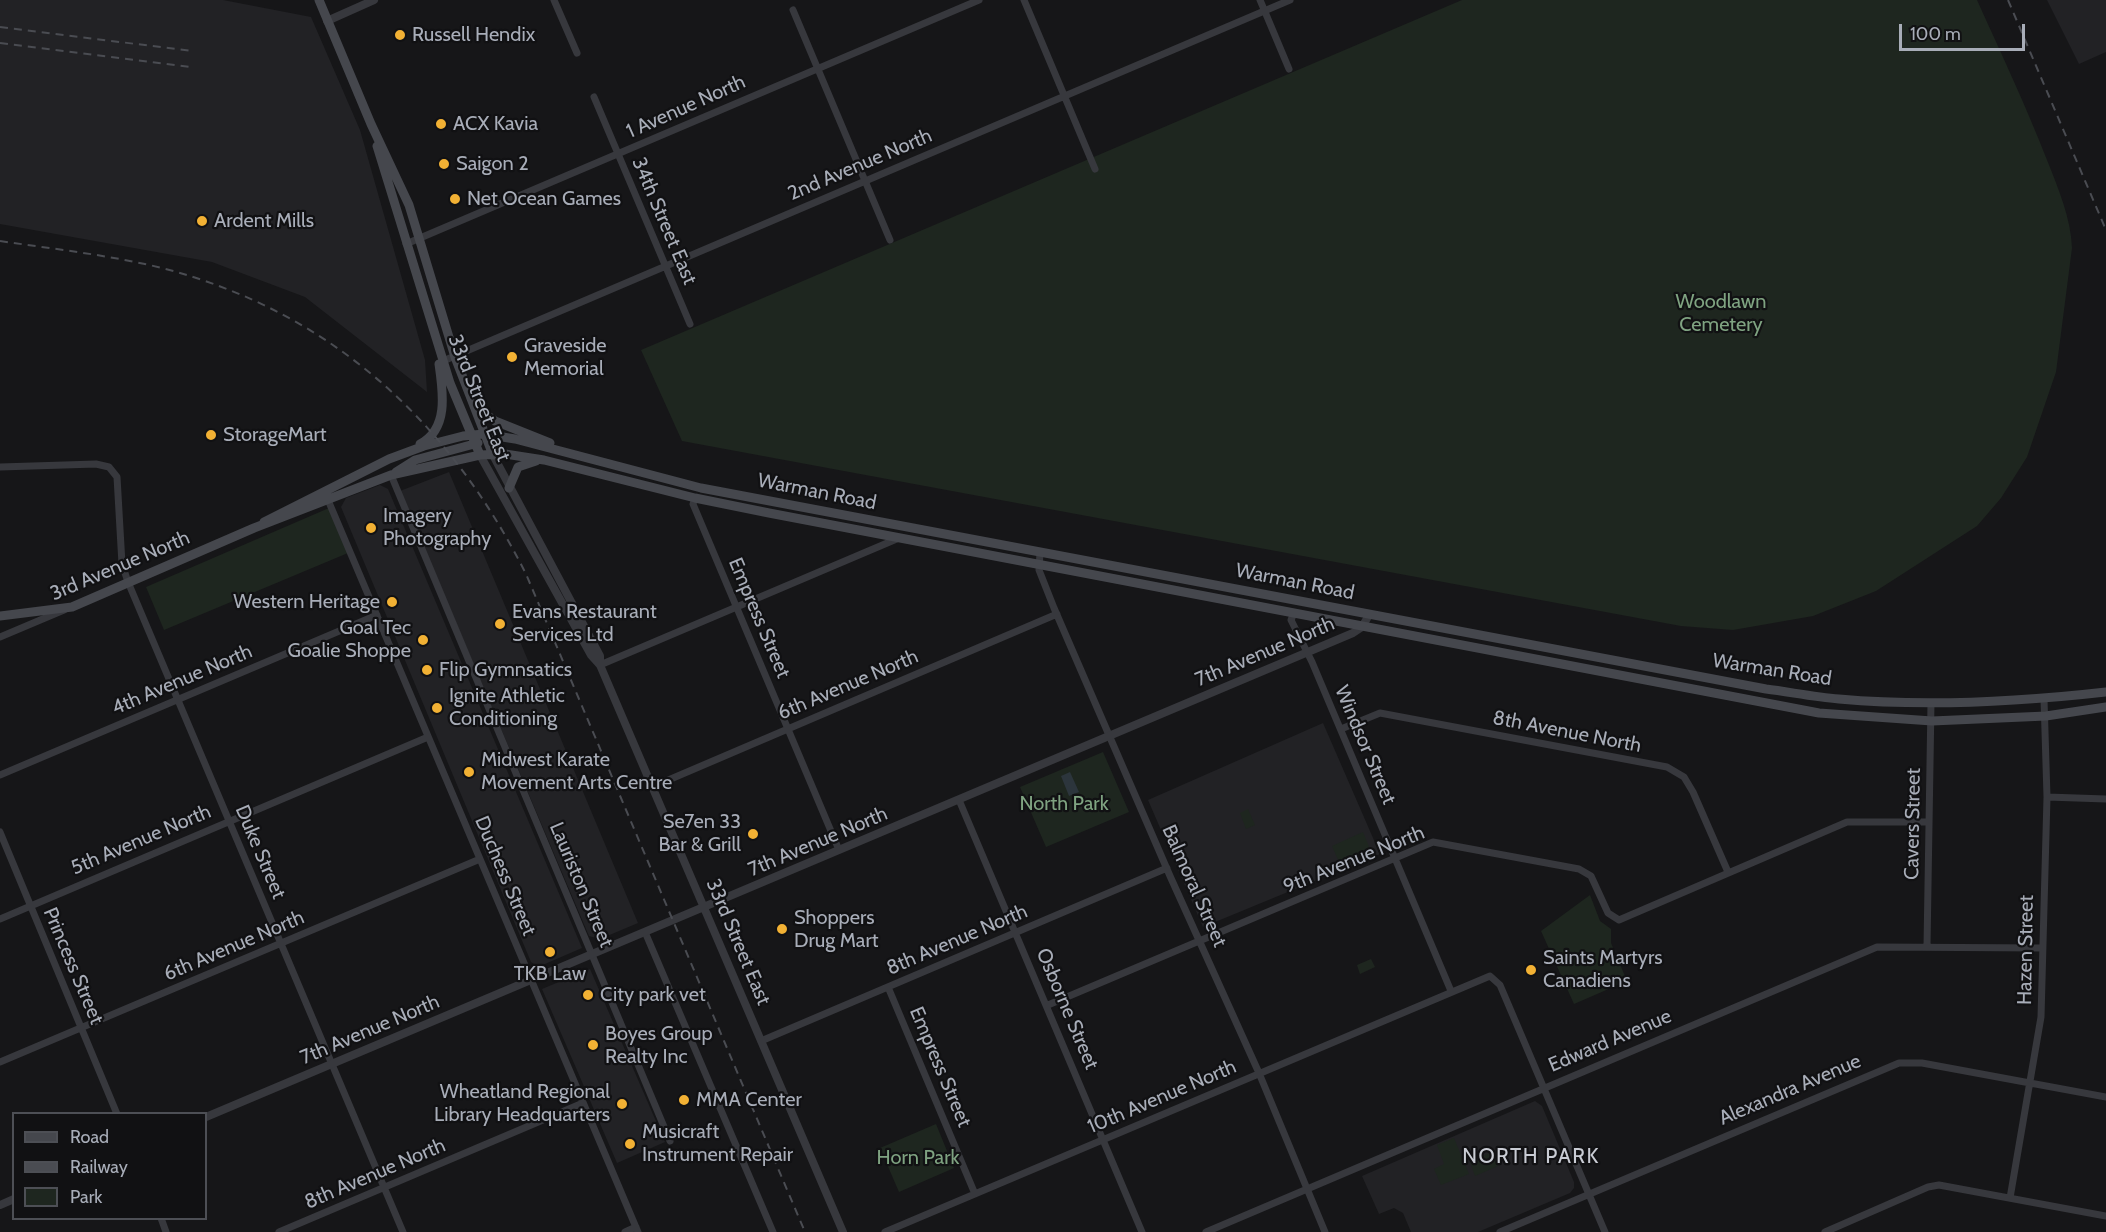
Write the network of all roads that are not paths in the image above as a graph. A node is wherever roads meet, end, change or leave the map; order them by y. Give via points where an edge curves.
1 (319, 0) edge
2 (374, 0) edge
3 (554, 0) edge
4 (980, 0) edge
5 (1024, 0) edge
6 (1260, 0) edge
7 (1290, 0) edge
8 (793, 10) dead end
9 (1264, 11) junction
10 (327, 21) junction
11 (577, 53) dead end
12 (817, 68) junction
13 (1289, 69) dead end
14 (594, 97) dead end
15 (1065, 97) junction
16 (371, 124) junction
17 (619, 155) junction
18 (1095, 169) dead end
19 (865, 182) junction
20 (420, 239) junction
21 (890, 240) dead end
22 (406, 244) junction
23 (666, 268) junction
24 (690, 324) dead end
25 (437, 344) junction
26 (455, 357) junction
27 (443, 361) junction
28 (471, 403) junction
29 (484, 434) junction
30 (473, 439) junction
31 (568, 452) junction
32 (493, 455) junction
33 (480, 456) junction
34 (389, 459) junction
35 (544, 460) junction
36 (0, 467) edge
37 (391, 475) junction
38 (509, 488) junction
39 (695, 498) junction
40 (328, 500) junction
41 (254, 528) junction
42 (901, 537) junction
43 (1040, 552) junction
44 (1039, 564) junction
45 (128, 582) junction
46 (736, 606) junction
47 (72, 607) junction
48 (1294, 613) junction
49 (1057, 614) junction
50 (377, 615) junction
51 (1369, 615) junction
52 (0, 616) edge
53 (1362, 627) junction
54 (0, 637) edge
55 (1305, 653) junction
56 (600, 665) junction
57 (2106, 692) edge
58 (2044, 699) junction
59 (178, 700) junction
60 (1931, 703) junction
61 (2106, 707) edge
62 (2046, 716) junction
63 (1932, 721) junction
64 (788, 727) junction
65 (1341, 729) junction
66 (1111, 735) junction
67 (428, 737) junction
68 (0, 775) edge
69 (652, 787) junction
70 (2047, 797) junction
71 (2106, 799) edge
72 (959, 800) junction
73 (229, 820) junction
74 (1929, 822) junction
75 (0, 832) edge
76 (839, 850) junction
77 (1395, 858) junction
78 (480, 859) junction
79 (1167, 868) junction
80 (1728, 872) junction
81 (30, 906) junction
82 (704, 909) junction
83 (0, 919) edge
84 (645, 932) junction
85 (1016, 932) junction
86 (1199, 942) junction
87 (281, 944) junction
88 (1927, 946) junction
89 (2042, 948) junction
90 (592, 955) junction
91 (531, 980) junction
92 (888, 987) junction
93 (1451, 991) junction
94 (1048, 1005) junction
95 (81, 1028) junction
96 (761, 1041) junction
97 (0, 1062) edge
98 (332, 1064) junction
99 (1260, 1073) junction
100 (2031, 1083) junction
101 (1543, 1088) junction
102 (2106, 1097) edge
103 (583, 1103) junction
104 (117, 1112) edge
105 (207, 1117) edge
106 (1103, 1139) junction
107 (670, 1142) dead end
108 (384, 1188) junction
109 (1306, 1189) junction
110 (975, 1194) junction
111 (1589, 1194) junction
112 (2010, 1198) junction
113 (2106, 1216) edge
114 (637, 1230) edge
115 (279, 1232) edge
116 (403, 1232) edge
117 (625, 1232) edge
118 (773, 1232) edge
119 (843, 1232) edge
120 (885, 1232) edge
121 (1142, 1232) edge
122 (1206, 1232) edge
123 (1325, 1232) edge
124 (1500, 1232) edge
125 (1605, 1232) edge
126 (1825, 1232) edge

1 - 10 main road, 33rd Street East
2 - 10 street
3 - 11 street
4 - 12 street, 1 Avenue North
5 - 15 street
6 - 9 street
7 - 9 street, 2nd Avenue North
8 - 12 street
9 - 13 street
9 - 15 street, 2nd Avenue North
10 - 16 main road, 33rd Street East
12 - 17 street, 1 Avenue North
12 - 19 street
14 - 17 street, 34th Street East
15 - 18 street
15 - 19 street, 2nd Avenue North
16 - 20 main road, 33rd Street East via 396,172
16 - 22 main road, 33rd Street East
17 - 20 street, 1 Avenue North
17 - 23 street, 34th Street East
19 - 21 street
19 - 23 street, 2nd Avenue North
20 - 22 street, 1 Avenue North
20 - 26 main road, 33rd Street East
22 - 25 main road, 33rd Street East
23 - 24 street, 34th Street East
23 - 26 street, 2nd Avenue North
25 - 27 main road, 33rd Street East
25 - 34 main road via 442,394 439,425 425,441
26 - 27 street, 2nd Avenue North
26 - 28 main road, 33rd Street East
27 - 30 main road, 33rd Street East
28 - 29 main road, 33rd Street East
28 - 31 main road via 483,415
29 - 30 main road, 3rd Avenue North
29 - 31 main road, Warman Road
29 - 32 main road, 33rd Street East
30 - 33 main road, 33rd Street East
30 - 34 main road, 3rd Avenue North via 441,441
30 - 37 main road via 415,460
31 - 43 main road, Warman Road via 701,488
32 - 33 main road, 3rd Avenue North
32 - 35 main road, Warman Road
32 - 38 street, 33rd Street East
33 - 37 main road, 3rd Avenue North
33 - 56 street, 33rd Street East
34 - 41 main road, 3rd Avenue North
35 - 38 main road via 518,467
35 - 39 main road, Warman Road
36 - 45 street, Duke Street via 109,467 117,477 122,564
37 - 40 main road, 3rd Avenue North
37 - 90 street, Lauriston Street
38 - 56 street, 33rd Street East via 600,656
39 - 42 main road, Warman Road
39 - 46 street, Empress Street via 693,504
40 - 41 main road, 3rd Avenue North
40 - 50 street, Duchess Street
41 - 45 main road, 3rd Avenue North
42 - 44 main road, Warman Road
42 - 46 street
43 - 44 street, Balmoral Street
43 - 51 main road, Warman Road
44 - 48 main road, Warman Road
44 - 49 street, Balmoral Street
45 - 47 main road, 3rd Avenue North
45 - 59 street, Duke Street
46 - 56 street
46 - 64 street, Empress Street
47 - 52 main road
47 - 54 street, 3rd Avenue North
48 - 53 main road, Warman Road
48 - 55 street, Windsor Street via 1291,620
49 - 64 street, 6th Avenue North
49 - 66 street, Balmoral Street
50 - 59 street, 4th Avenue North
50 - 67 street, Duchess Street
51 - 53 street, 7th Avenue North
51 - 60 main road, Warman Road via 1766,689 1838,699
53 - 55 street, 7th Avenue North
53 - 63 main road, Warman Road via 1819,713
55 - 65 street, Windsor Street
55 - 66 street, 7th Avenue North
56 - 69 street, 33rd Street East
57 - 58 main road, Warman Road
58 - 60 main road, Warman Road
58 - 62 street, Hazen Street
59 - 68 street, 4th Avenue North
59 - 73 street, Duke Street
60 - 63 street, Cavers Street
61 - 62 main road, Warman Road
62 - 63 main road, Warman Road
62 - 70 street, Hazen Street
63 - 74 street, Cavers Street
64 - 69 street, 6th Avenue North
64 - 76 street, Empress Street
65 - 77 street, Windsor Street
65 - 80 street, 8th Avenue North via 1380,713 1667,767 1684,777 1693,792
66 - 72 street, 7th Avenue North
66 - 79 street, Balmoral Street
67 - 73 street, 5th Avenue North
67 - 78 street, Duchess Street
69 - 82 street, 33rd Street East
70 - 71 street
70 - 89 street, Hazen Street
72 - 76 street, 7th Avenue North
72 - 85 street, Osborne Street
73 - 81 street, 5th Avenue North
73 - 87 street, Duke Street
74 - 80 street, 9th Avenue North via 1847,822
74 - 88 street, Cavers Street
75 - 81 street, Princess Street
76 - 82 street, 7th Avenue North
77 - 80 street, 9th Avenue North via 1433,842 1579,869 1591,876 1608,913 1619,920
77 - 86 street, 9th Avenue North
77 - 93 street, Windsor Street
78 - 87 street, 6th Avenue North
78 - 91 street, Duchess Street
79 - 85 street, 8th Avenue North
79 - 86 street, Balmoral Street
81 - 83 street, 5th Avenue North
81 - 95 street, Princess Street
82 - 84 street, 7th Avenue North
82 - 96 street, 33rd Street East
84 - 90 street, 7th Avenue North
84 - 118 street
85 - 92 street, 8th Avenue North
85 - 94 street, Osborne Street
86 - 94 street, 9th Avenue North
86 - 99 street, Balmoral Street
87 - 95 street, 6th Avenue North
87 - 98 street, Duke Street
88 - 89 street, Edward Avenue
88 - 101 street, Edward Avenue via 1877,947
89 - 100 street, Hazen Street via 2041,1017
90 - 91 street, 7th Avenue North
90 - 107 street, Lauriston Street
91 - 98 street, 7th Avenue North
91 - 103 street, Duchess Street
92 - 96 street, 8th Avenue North
92 - 110 street, Empress Street
93 - 99 street, 10th Avenue North
93 - 101 street via 1490,976 1496,979
94 - 106 street, Osborne Street
95 - 97 street, 6th Avenue North
95 - 104 street, Princess Street
96 - 119 street, 33rd Street East
98 - 105 street, 7th Avenue North
98 - 108 street, Duke Street
99 - 106 street, 10th Avenue North
99 - 109 street, Balmoral Street
100 - 102 street, Alexandra Avenue
100 - 111 street, Alexandra Avenue via 1922,1063 1899,1063
100 - 112 street, Hazen Street
101 - 109 street, Edward Avenue
101 - 111 street
103 - 108 street, 8th Avenue North
103 - 114 street, Duchess Street
106 - 110 street, 10th Avenue North
106 - 121 street, Osborne Street
108 - 115 street, 8th Avenue North
108 - 116 street, Duke Street
109 - 122 street, Edward Avenue
109 - 123 street, Balmoral Street
110 - 120 street, 10th Avenue North
111 - 124 street, Alexandra Avenue
111 - 125 street
112 - 113 street
112 - 126 street via 1939,1185 1928,1187
114 - 117 street

